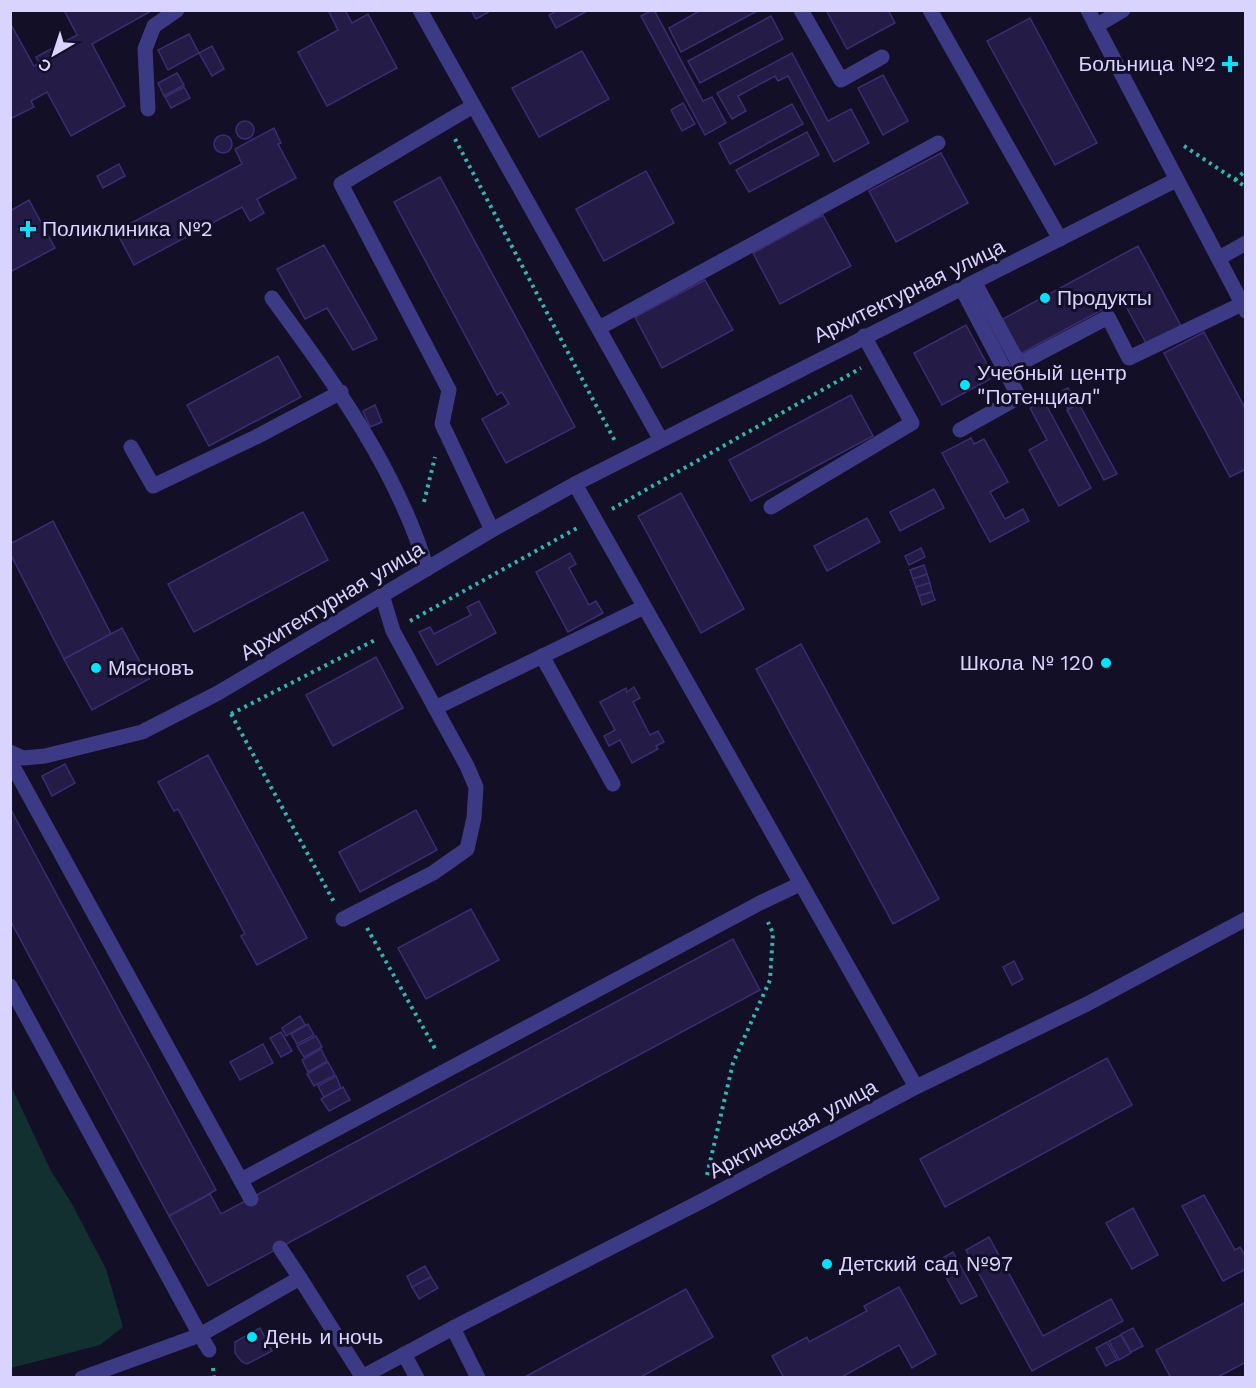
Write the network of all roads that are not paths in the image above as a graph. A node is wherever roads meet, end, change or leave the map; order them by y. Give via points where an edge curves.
1 (177, 10) edge
2 (420, 10) edge
3 (801, 10) edge
4 (930, 10) edge
5 (1088, 10) edge
6 (1123, 10) edge
7 (1096, 26) junction
8 (882, 57) dead end
9 (473, 106) junction
10 (148, 109) dead end
11 (938, 143) dead end
12 (1176, 180) junction
13 (1060, 239) junction
14 (1245, 243) edge
15 (1219, 258) junction
16 (968, 286) junction
17 (272, 298) dead end
18 (1244, 307) edge
19 (599, 328) junction
20 (864, 336) junction
21 (340, 393) junction
22 (960, 430) dead end
23 (661, 440) junction
24 (131, 447) dead end
25 (575, 484) junction
26 (771, 507) dead end
27 (492, 530) junction
28 (427, 569) junction
29 (382, 596) junction
30 (644, 607) junction
31 (542, 656) junction
32 (435, 708) junction
33 (10, 752) edge
34 (10, 761) edge
35 (613, 784) dead end
36 (800, 884) junction
37 (343, 919) road end
38 (1245, 919) edge
39 (10, 986) edge
40 (916, 1087) junction
41 (241, 1180) junction
42 (251, 1198) dead end
43 (280, 1248) dead end
44 (300, 1278) junction
45 (453, 1328) junction
46 (200, 1335) junction
47 (209, 1350) dead end
48 (404, 1354) junction
49 (82, 1377) edge
50 (362, 1377) edge
51 (417, 1377) edge
52 (478, 1377) edge

1 - 10 street via 154,26 145,49
2 - 9 street
3 - 8 street via 841,80
4 - 13 street
5 - 7 street
6 - 7 street
7 - 12 street
9 - 19 street
9 - 27 street via 341,184 449,390 442,424
11 - 19 street
12 - 13 street, Архитектурная улица
12 - 15 street
13 - 16 street, Архитектурная улица
14 - 15 street
15 - 18 street
16 - 18 street via 1019,364 1108,317 1129,358
16 - 20 street, Архитектурная улица
16 - 22 street via 1019,397
17 - 21 street
19 - 23 street
20 - 23 street, Архитектурная улица
20 - 26 street via 912,423
21 - 24 street via 153,486
21 - 28 street via 364,429 417,536
23 - 25 street, Архитектурная улица
25 - 27 street, Архитектурная улица
25 - 30 street
27 - 28 street, Архитектурная улица
28 - 29 street, Архитектурная улица
29 - 32 street via 393,631
29 - 33 street, Архитектурная улица via 218,693 142,732 45,756 23,758
30 - 31 street
30 - 36 street
31 - 32 street
31 - 35 street
32 - 37 street via 476,787 466,849 433,873
34 - 41 street
36 - 40 street
36 - 41 street
38 - 40 street, Арктическая улица via 1088,1004
39 - 46 street
40 - 45 street, Арктическая улица
41 - 42 street
43 - 44 street
44 - 46 street
44 - 50 street
45 - 48 street, Арктическая улица
45 - 52 street
46 - 47 street
46 - 49 street
48 - 50 street, Арктическая улица
48 - 51 street

